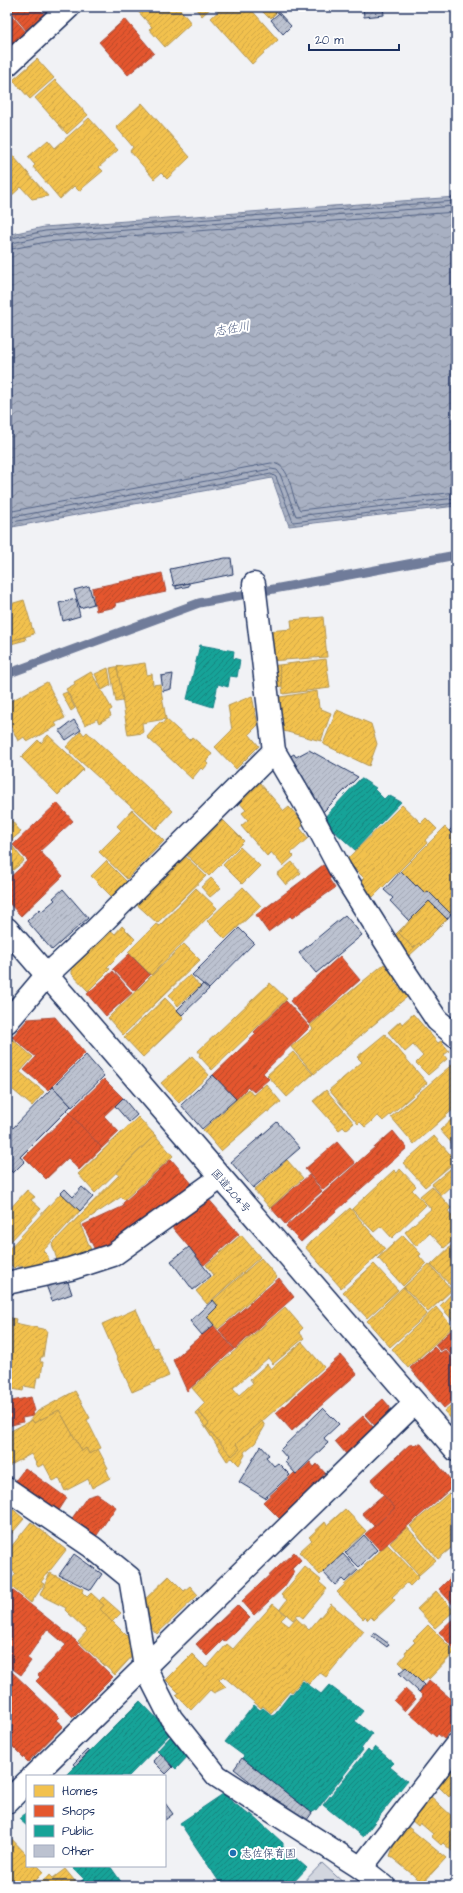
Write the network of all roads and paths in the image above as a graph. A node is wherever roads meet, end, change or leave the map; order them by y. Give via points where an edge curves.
1 (69, 7) edge
2 (7, 64) edge
3 (254, 584) dead end
4 (274, 751) junction
5 (7, 929) edge
6 (46, 976) junction
7 (7, 1022) edge
8 (456, 1036) edge
9 (220, 1178) junction
10 (7, 1283) edge
11 (414, 1404) junction
12 (456, 1450) edge
13 (7, 1489) edge
14 (145, 1667) junction
15 (456, 1745) edge
16 (32, 1775) edge
17 (362, 1868) junction
18 (384, 1886) edge

1 - 2 main road
3 - 4 main road
4 - 6 main road
4 - 8 main road via 340,869 398,962 437,1020
5 - 6 main road, 国道204号
6 - 7 main road
6 - 9 main road, 国道204号
9 - 10 main road via 113,1254 70,1269
9 - 11 main road, 国道204号
11 - 12 main road, 国道204号
11 - 14 main road
13 - 14 main road via 92,1547 130,1578
14 - 16 main road
14 - 17 main road via 171,1718 217,1776
15 - 17 main road
17 - 18 main road

